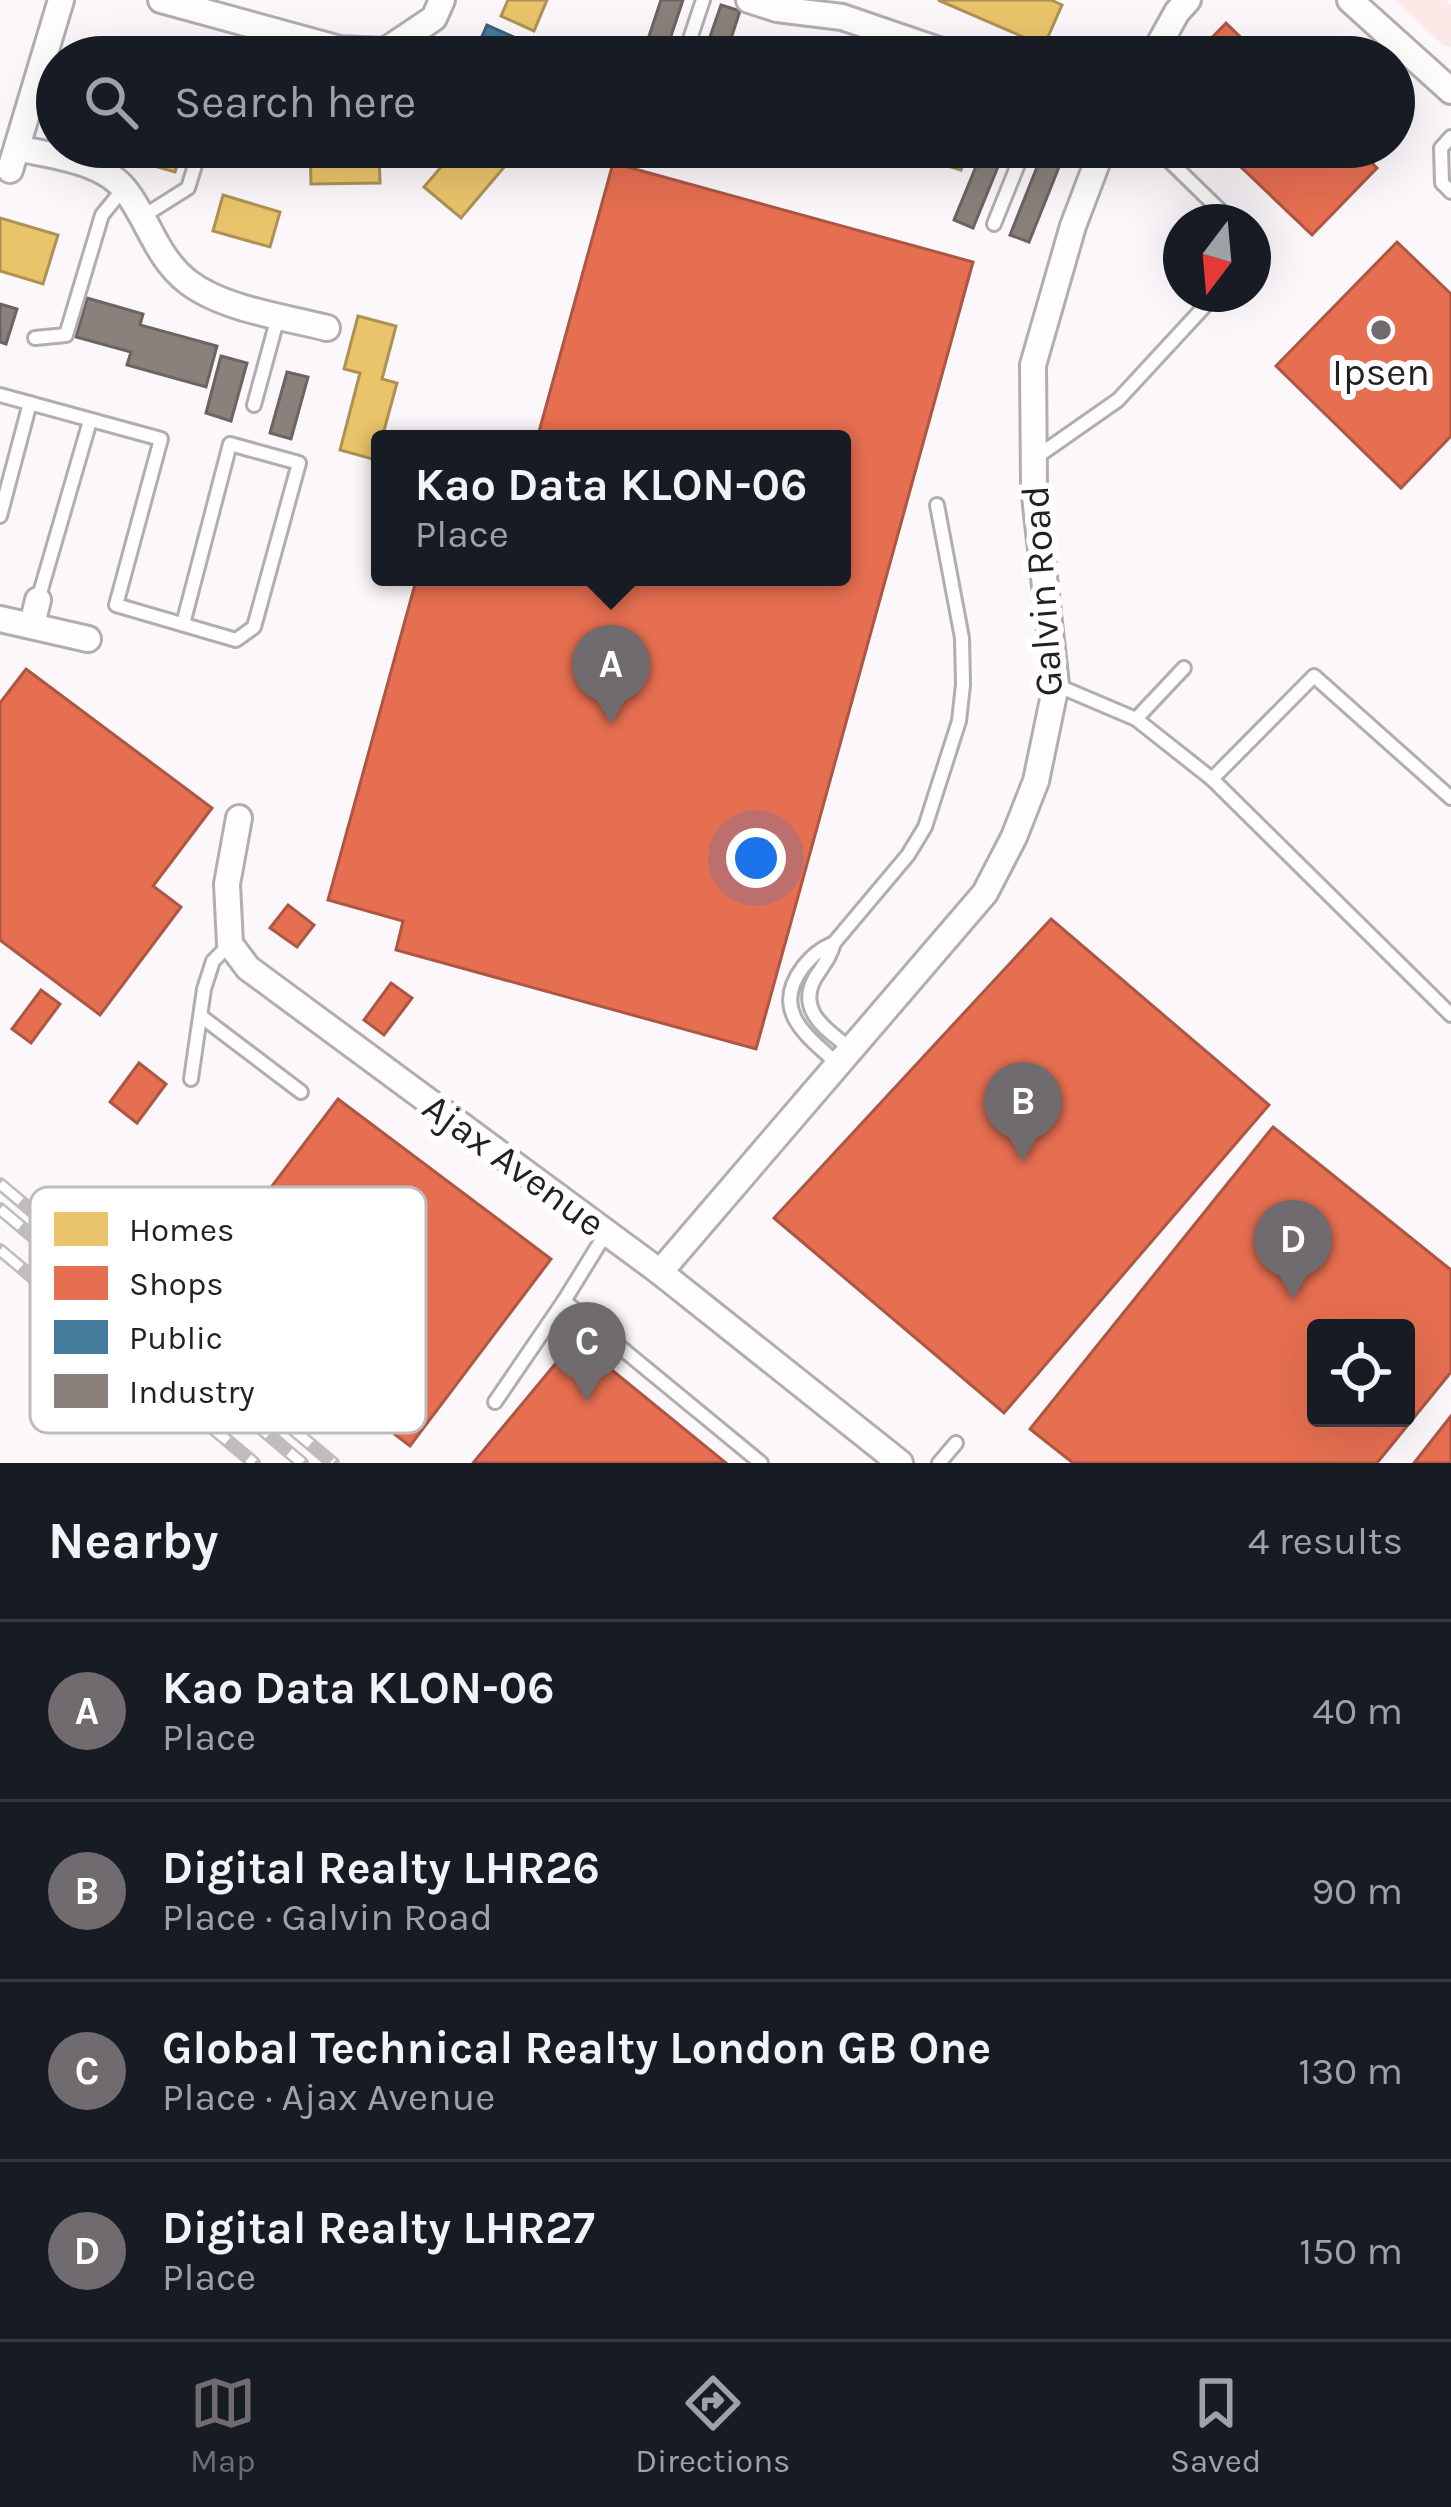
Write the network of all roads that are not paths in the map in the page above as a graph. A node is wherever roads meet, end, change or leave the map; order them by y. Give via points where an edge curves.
1 (61, 0) edge
2 (161, 0) edge
3 (442, 0) edge
4 (703, 0) edge
5 (749, 0) edge
6 (1188, 0) edge
7 (1350, 0) edge
8 (845, 8) edge
9 (50, 36) edge
10 (293, 36) edge
11 (410, 36) edge
12 (691, 36) edge
13 (910, 36) edge
14 (1163, 36) edge
15 (1390, 36) edge
16 (1415, 59) edge
17 (36, 83) edge
18 (1451, 92) edge
19 (1451, 136) edge
20 (36, 161) edge
21 (97, 168) edge
22 (194, 168) edge
23 (1017, 168) edge
24 (1095, 168) edge
25 (1177, 168) edge
26 (124, 187) junction
27 (1451, 192) edge
28 (1214, 204) edge
29 (141, 218) junction
30 (994, 224) dead end
31 (1199, 312) edge
32 (278, 316) junction
33 (327, 328) dead end
34 (35, 338) dead end
35 (0, 395) edge
36 (30, 403) junction
37 (254, 406) dead end
38 (90, 421) junction
39 (1034, 459) junction
40 (937, 505) dead end
41 (0, 516) edge
42 (38, 600) joint
43 (0, 619) edge
44 (183, 625) junction
45 (32, 626) junction
46 (88, 639) dead end
47 (1184, 668) dead end
48 (1056, 686) junction
49 (1136, 719) junction
50 (1212, 779) junction
51 (1451, 798) edge
52 (239, 818) dead end
53 (230, 944) junction
54 (1451, 1016) edge
55 (202, 1017) junction
56 (845, 1057) junction
57 (191, 1078) dead end
58 (301, 1092) dead end
59 (606, 1233) junction
60 (660, 1273) junction
61 (564, 1301) junction
62 (495, 1402) dead end
63 (956, 1443) dead end
64 (761, 1463) edge
65 (900, 1463) edge
66 (939, 1463) edge

1 - 9 street
2 - 10 street
3 - 11 street
4 - 12 lane
5 - 8 street via 777,9
6 - 14 street
7 - 15 street
8 - 13 street
16 - 18 street
17 - 20 street via 13,159
19 - 27 lane via 1441,148 1442,183
21 - 26 street
22 - 29 lane via 188,188
23 - 30 lane
24 - 39 street, Galvin Road via 1034,364
25 - 28 lane
26 - 29 street
26 - 34 lane via 102,215 66,335
29 - 32 street via 189,283
31 - 39 lane via 1118,400
32 - 33 street
32 - 37 lane
35 - 36 lane
36 - 38 lane
36 - 41 lane
38 - 42 lane
38 - 44 lane via 161,439 116,604
39 - 48 street, Galvin Road
40 - 56 lane via 962,638 959,721 926,827 834,943 810,990 819,1023
42 - 45 street
43 - 45 street
44 - 44 lane via 230,444 299,463 254,627 236,640
45 - 46 street
47 - 49 lane
48 - 49 lane
48 - 56 street, Galvin Road via 1036,781 985,893
49 - 50 lane
50 - 51 lane via 1314,676
50 - 54 lane
52 - 53 street via 227,884
53 - 55 lane via 213,962
53 - 59 street, Ajax Avenue via 248,968
55 - 57 lane
55 - 58 lane
56 - 60 street, Galvin Road
59 - 60 street, Ajax Avenue
59 - 61 lane
60 - 65 street, Ajax Avenue
61 - 62 lane
61 - 64 lane
63 - 66 lane

